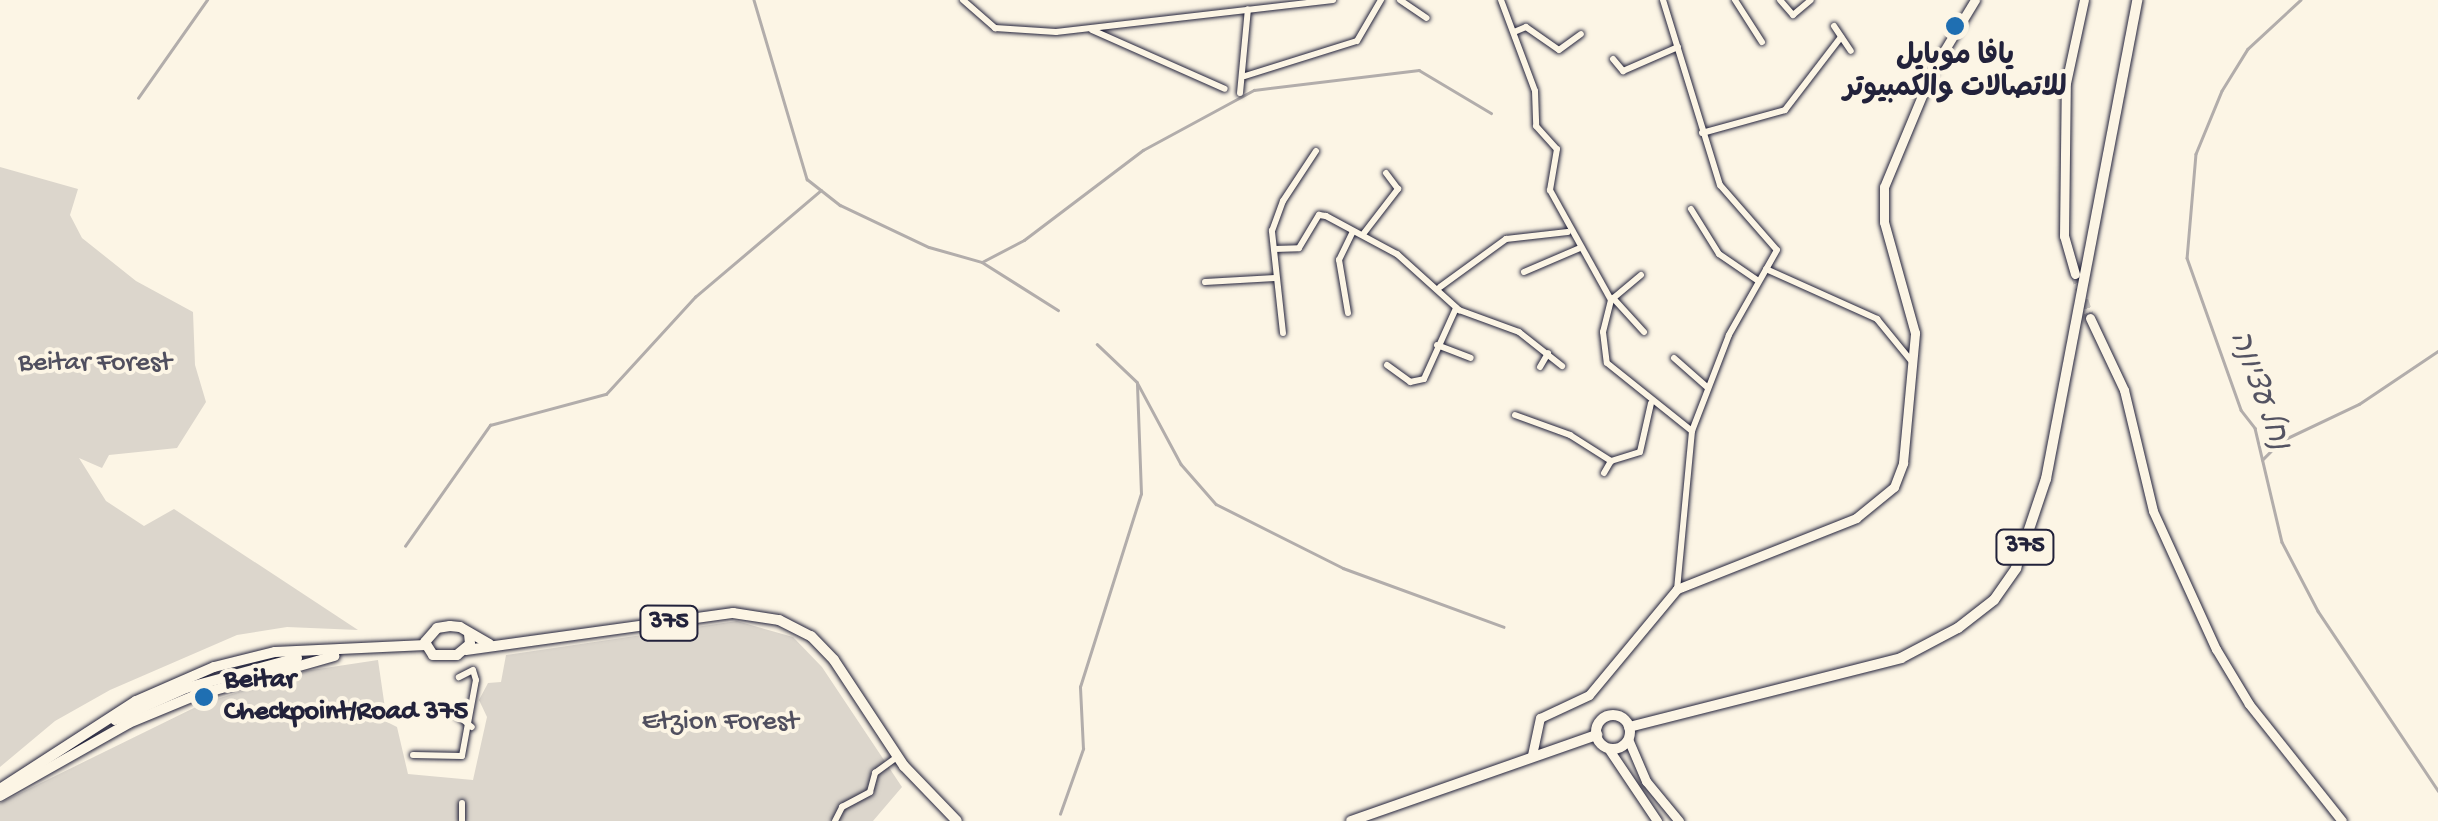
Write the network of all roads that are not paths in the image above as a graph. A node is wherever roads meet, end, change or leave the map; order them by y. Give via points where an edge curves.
1 (963, 0) edge
2 (1258, 0) edge
3 (1333, 0) edge
4 (1380, 0) edge
5 (1400, 0) edge
6 (1501, 0) edge
7 (1662, 0) edge
8 (1735, 0) edge
9 (1780, 0) edge
10 (1811, 0) edge
11 (1975, 0) edge
12 (2084, 0) edge
13 (2137, 0) edge
14 (1266, 6) junction
15 (1248, 8) junction
16 (1427, 18) dead end
17 (1834, 26) dead end
18 (1091, 29) junction
19 (1514, 32) junction
20 (1581, 34) dead end
21 (1842, 37) junction
22 (1762, 42) dead end
23 (1678, 47) junction
24 (1851, 51) dead end
25 (1613, 59) dead end
26 (1245, 76) junction
27 (1226, 89) dead end
28 (1240, 93) dead end
29 (1702, 133) junction
30 (1316, 151) dead end
31 (1386, 173) dead end
32 (1691, 209) dead end
33 (1353, 231) junction
34 (1364, 232) junction
35 (1568, 232) junction
36 (1274, 249) junction
37 (1578, 249) junction
38 (1766, 269) junction
39 (1524, 272) dead end
40 (2075, 274) tunnel mouth
41 (1642, 276) dead end
42 (1275, 278) junction
43 (1757, 280) junction
44 (1205, 282) dead end
45 (1440, 286) junction
46 (1612, 299) junction
47 (1456, 308) junction
48 (1348, 313) dead end
49 (2090, 318) tunnel mouth
50 (1644, 332) dead end
51 (1283, 333) dead end
52 (1437, 345) junction
53 (1548, 352) junction
54 (1471, 358) dead end
55 (1674, 358) dead end
56 (1914, 364) junction
57 (1387, 365) dead end
58 (1540, 366) dead end
59 (1562, 366) dead end
60 (1708, 388) junction
61 (1652, 404) junction
62 (1516, 415) dead end
63 (1692, 431) junction
64 (1611, 460) junction
65 (1604, 474) dead end
66 (1677, 589) junction
67 (470, 634) junction
68 (426, 645) junction
69 (490, 645) junction
70 (466, 650) junction
71 (355, 651) junction
72 (460, 678) dead end
73 (457, 715) dead end
74 (472, 727) junction
75 (1629, 733) junction
76 (1597, 735) junction
77 (1608, 748) junction
78 (413, 755) dead end
79 (1532, 755) junction
80 (898, 757) junction
81 (0, 792) edge
82 (462, 803) dead end
83 (1677, 820) edge
84 (462, 821) edge
85 (835, 821) edge
86 (957, 821) edge
87 (1351, 821) edge
88 (1657, 821) edge
89 (2342, 821) edge

1 - 18 street via 995,28
2 - 14 street
3 - 14 street
4 - 26 street via 1357,41
5 - 16 street
6 - 19 street
7 - 23 street
8 - 22 street
9 - 10 street via 1792,15
11 - 56 main road via 1933,68 1884,188 1884,222 1914,333
12 - 40 main road via 2066,83 2064,236
13 - 75 main road, 375 via 2046,479 2016,568 1994,600 1901,658
14 - 15 street
15 - 18 street
15 - 26 street
17 - 21 street
18 - 27 street
19 - 20 street via 1526,27 1559,50
19 - 35 street via 1537,98 1536,126 1558,149 1548,184
21 - 24 street
21 - 29 street via 1785,110
23 - 25 street via 1623,72
23 - 29 street
26 - 28 street
29 - 38 street via 1726,196 1776,246
30 - 36 street via 1277,213
31 - 34 street via 1398,190
32 - 43 street via 1714,248
33 - 34 street
33 - 36 street via 1319,215 1299,248
33 - 48 street via 1338,260
34 - 45 street via 1400,256 1413,274
35 - 37 street
35 - 45 street via 1506,239
36 - 42 street
37 - 39 street
37 - 46 street
38 - 43 street
38 - 56 street via 1870,315
41 - 46 street
42 - 44 street
42 - 51 street
43 - 60 street
45 - 47 street
46 - 50 street
46 - 61 street via 1603,332 1606,363
47 - 52 street
47 - 53 street via 1505,334 1516,330
49 - 89 main road via 2124,390 2153,511 2216,649 2249,704
52 - 54 street
52 - 57 street via 1419,382
53 - 58 street
53 - 59 street
55 - 60 street
56 - 66 main road via 1903,463 1882,499 1856,518
60 - 63 street
61 - 63 street
61 - 64 street via 1640,452
62 - 64 street via 1570,435
63 - 66 street
64 - 65 street
66 - 79 main road via 1589,695 1540,718
67 - 68 main road, 375 via 460,627 436,628
67 - 69 main road
67 - 70 main road
68 - 70 main road, 375 via 442,657
68 - 71 main road, 375
69 - 70 main road, 375
69 - 80 main road, 375 via 733,613 779,620 811,636 834,660
71 - 81 main road via 194,696
71 - 81 main road, 375 via 186,688 62,744
72 - 74 street via 473,670
73 - 74 street
74 - 78 street via 462,756
75 - 76 main road via 1612,715
75 - 77 main road
75 - 83 main road via 1646,780
76 - 77 main road
76 - 79 main road
77 - 88 main road
79 - 87 main road
80 - 85 street via 875,773 870,792 842,807
80 - 86 main road, 375
82 - 84 street

